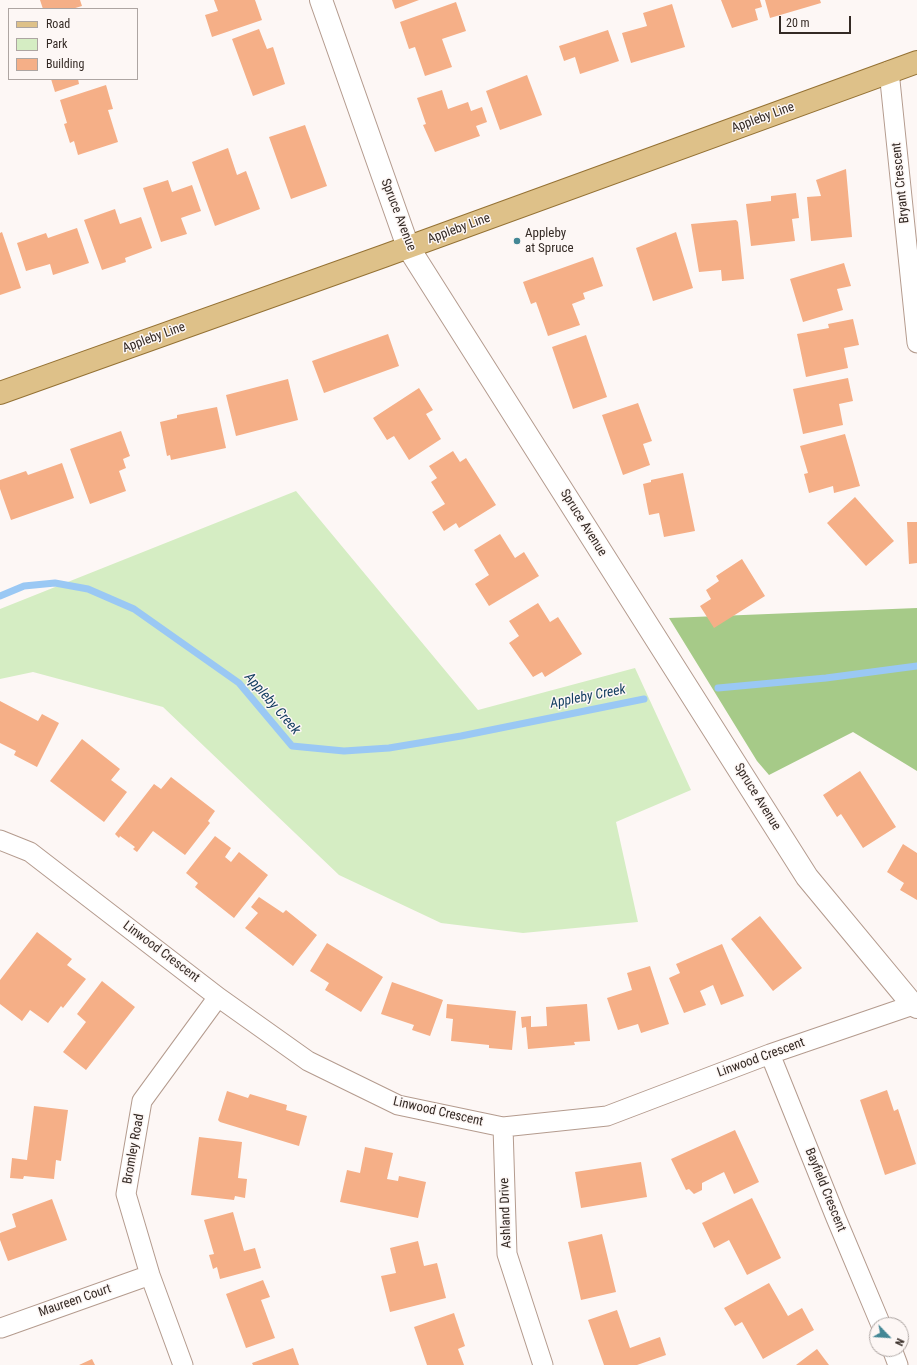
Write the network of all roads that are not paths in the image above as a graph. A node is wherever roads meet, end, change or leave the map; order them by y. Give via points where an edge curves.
1 (321, 0) edge
2 (917, 62) edge
3 (889, 72) junction
4 (408, 247) junction
5 (917, 343) edge
6 (0, 393) edge
7 (0, 840) edge
8 (218, 997) junction
9 (915, 1006) edge
10 (770, 1054) junction
11 (503, 1127) junction
12 (150, 1275) junction
13 (878, 1317) edge
14 (1, 1328) edge
15 (183, 1365) edge
16 (543, 1365) edge

1 - 4 street, Spruce Avenue
2 - 3 main road, Appleby Line
3 - 4 main road, Appleby Line
3 - 5 street, Bryant Crescent
4 - 6 main road, Appleby Line
4 - 9 street, Spruce Avenue via 807,877
7 - 8 street, Linwood Crescent via 30,852
8 - 11 street, Linwood Crescent via 308,1061 398,1105
8 - 12 street, Bromley Road via 142,1101 126,1194
9 - 10 street, Linwood Crescent
10 - 11 street, Linwood Crescent via 607,1116
10 - 13 street, Bayfield Crescent
11 - 16 street, Ashland Drive via 507,1254
12 - 14 street, Maureen Court
12 - 15 street, Bromley Road

